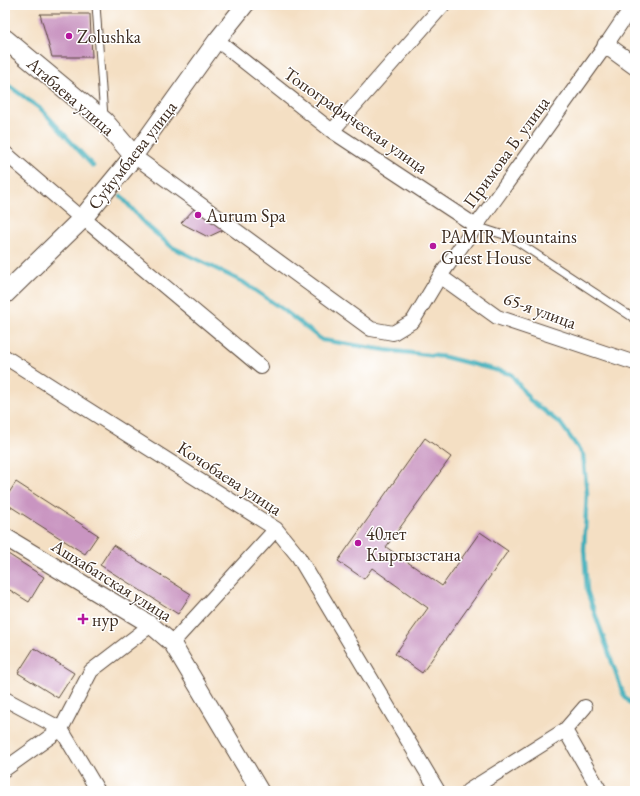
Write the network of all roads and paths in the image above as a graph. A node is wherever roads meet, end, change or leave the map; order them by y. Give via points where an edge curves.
1 (96, 5) edge
2 (245, 5) edge
3 (443, 5) edge
4 (633, 5) edge
5 (5, 39) edge
6 (217, 40) junction
7 (606, 45) junction
8 (635, 66) edge
9 (104, 121) junction
10 (332, 131) junction
11 (5, 153) edge
12 (134, 156) junction
13 (83, 219) junction
14 (476, 226) junction
15 (440, 276) junction
16 (5, 294) edge
17 (635, 319) edge
18 (5, 357) edge
19 (635, 363) edge
20 (261, 367) dead end
21 (276, 529) junction
22 (5, 537) edge
23 (151, 625) junction
24 (172, 643) junction
25 (5, 699) edge
26 (585, 707) dead end
27 (61, 729) junction
28 (565, 730) junction
29 (5, 769) edge
30 (98, 791) edge
31 (260, 791) edge
32 (438, 791) edge
33 (468, 791) edge
34 (600, 791) edge

1 - 9 lane
2 - 6 street, Суйумбаева улица
3 - 10 street
4 - 7 street, Примова Б. улица
5 - 9 main road, Атабаева улица
6 - 10 street, Топографическая улица
6 - 12 street, Суйумбаева улица
7 - 8 street
7 - 14 street, Примова Б. улица
9 - 12 main road, Атабаева улица
10 - 14 street, Топографическая улица
11 - 13 street
12 - 13 main road, Суйумбаева улица
12 - 15 street, Примова Б. улица via 371,329 393,333 413,321
13 - 16 main road, Суйумбаева улица
13 - 20 street
14 - 15 street, Примова Б. улица
14 - 17 lane via 510,237
15 - 19 street, 65-я улица via 497,317
18 - 21 street, Кочобаева улица
21 - 24 street
21 - 32 street, Кочобаева улица via 298,556
22 - 23 street, Ашхабатская улица
23 - 24 street, Ашхабатская улица
23 - 27 street via 91,670
24 - 31 street, Ашхабатская улица
25 - 27 street
26 - 28 street
27 - 29 street
27 - 30 street
28 - 33 street
28 - 34 street

